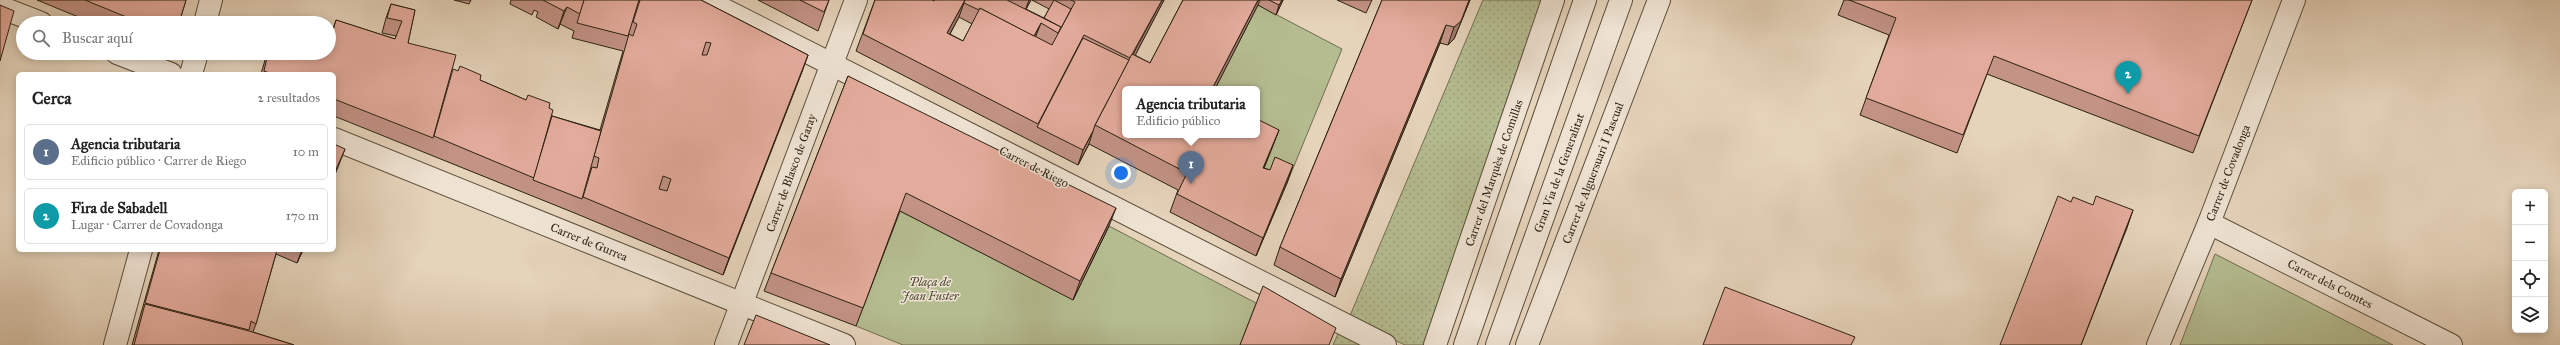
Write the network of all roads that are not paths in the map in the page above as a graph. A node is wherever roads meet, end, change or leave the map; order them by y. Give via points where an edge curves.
1 (211, 0) edge
2 (705, 0) edge
3 (856, 0) edge
4 (1553, 0) edge
5 (1585, 0) edge
6 (1621, 0) edge
7 (1659, 0) edge
8 (2294, 0) edge
9 (0, 7) edge
10 (23, 16) edge
11 (207, 16) edge
12 (135, 60) edge
13 (195, 60) edge
14 (832, 65) junction
15 (166, 72) edge
16 (192, 72) edge
17 (336, 140) edge
18 (2209, 222) junction
19 (140, 252) edge
20 (743, 303) junction
21 (115, 345) edge
22 (726, 345) edge
23 (844, 345) edge
24 (1385, 345) edge
25 (1435, 345) edge
26 (1465, 345) edge
27 (1497, 345) edge
28 (1527, 345) edge
29 (2158, 345) edge
30 (2450, 345) edge

1 - 11 street
2 - 14 street, Carrer de Riego
3 - 14 street, Carrer de Blasco de Garay
4 - 25 street, Carrer del Marquès de Comillas
5 - 26 street
6 - 27 street, Gran Via de la Generalitat
7 - 28 street, Carrer de Alguersuari I Pascual
8 - 18 street, Carrer de Covadonga
9 - 10 street
12 - 15 street
13 - 16 street
14 - 20 street, Carrer de Blasco de Garay
14 - 24 street, Carrer de Riego
17 - 20 street, Carrer de Gurrea
18 - 29 street, Carrer de Covadonga
18 - 30 street, Carrer dels Comtes
19 - 21 street
20 - 22 street, Carrer de Blasco de Garay
20 - 23 street, Carrer de Gurrea

